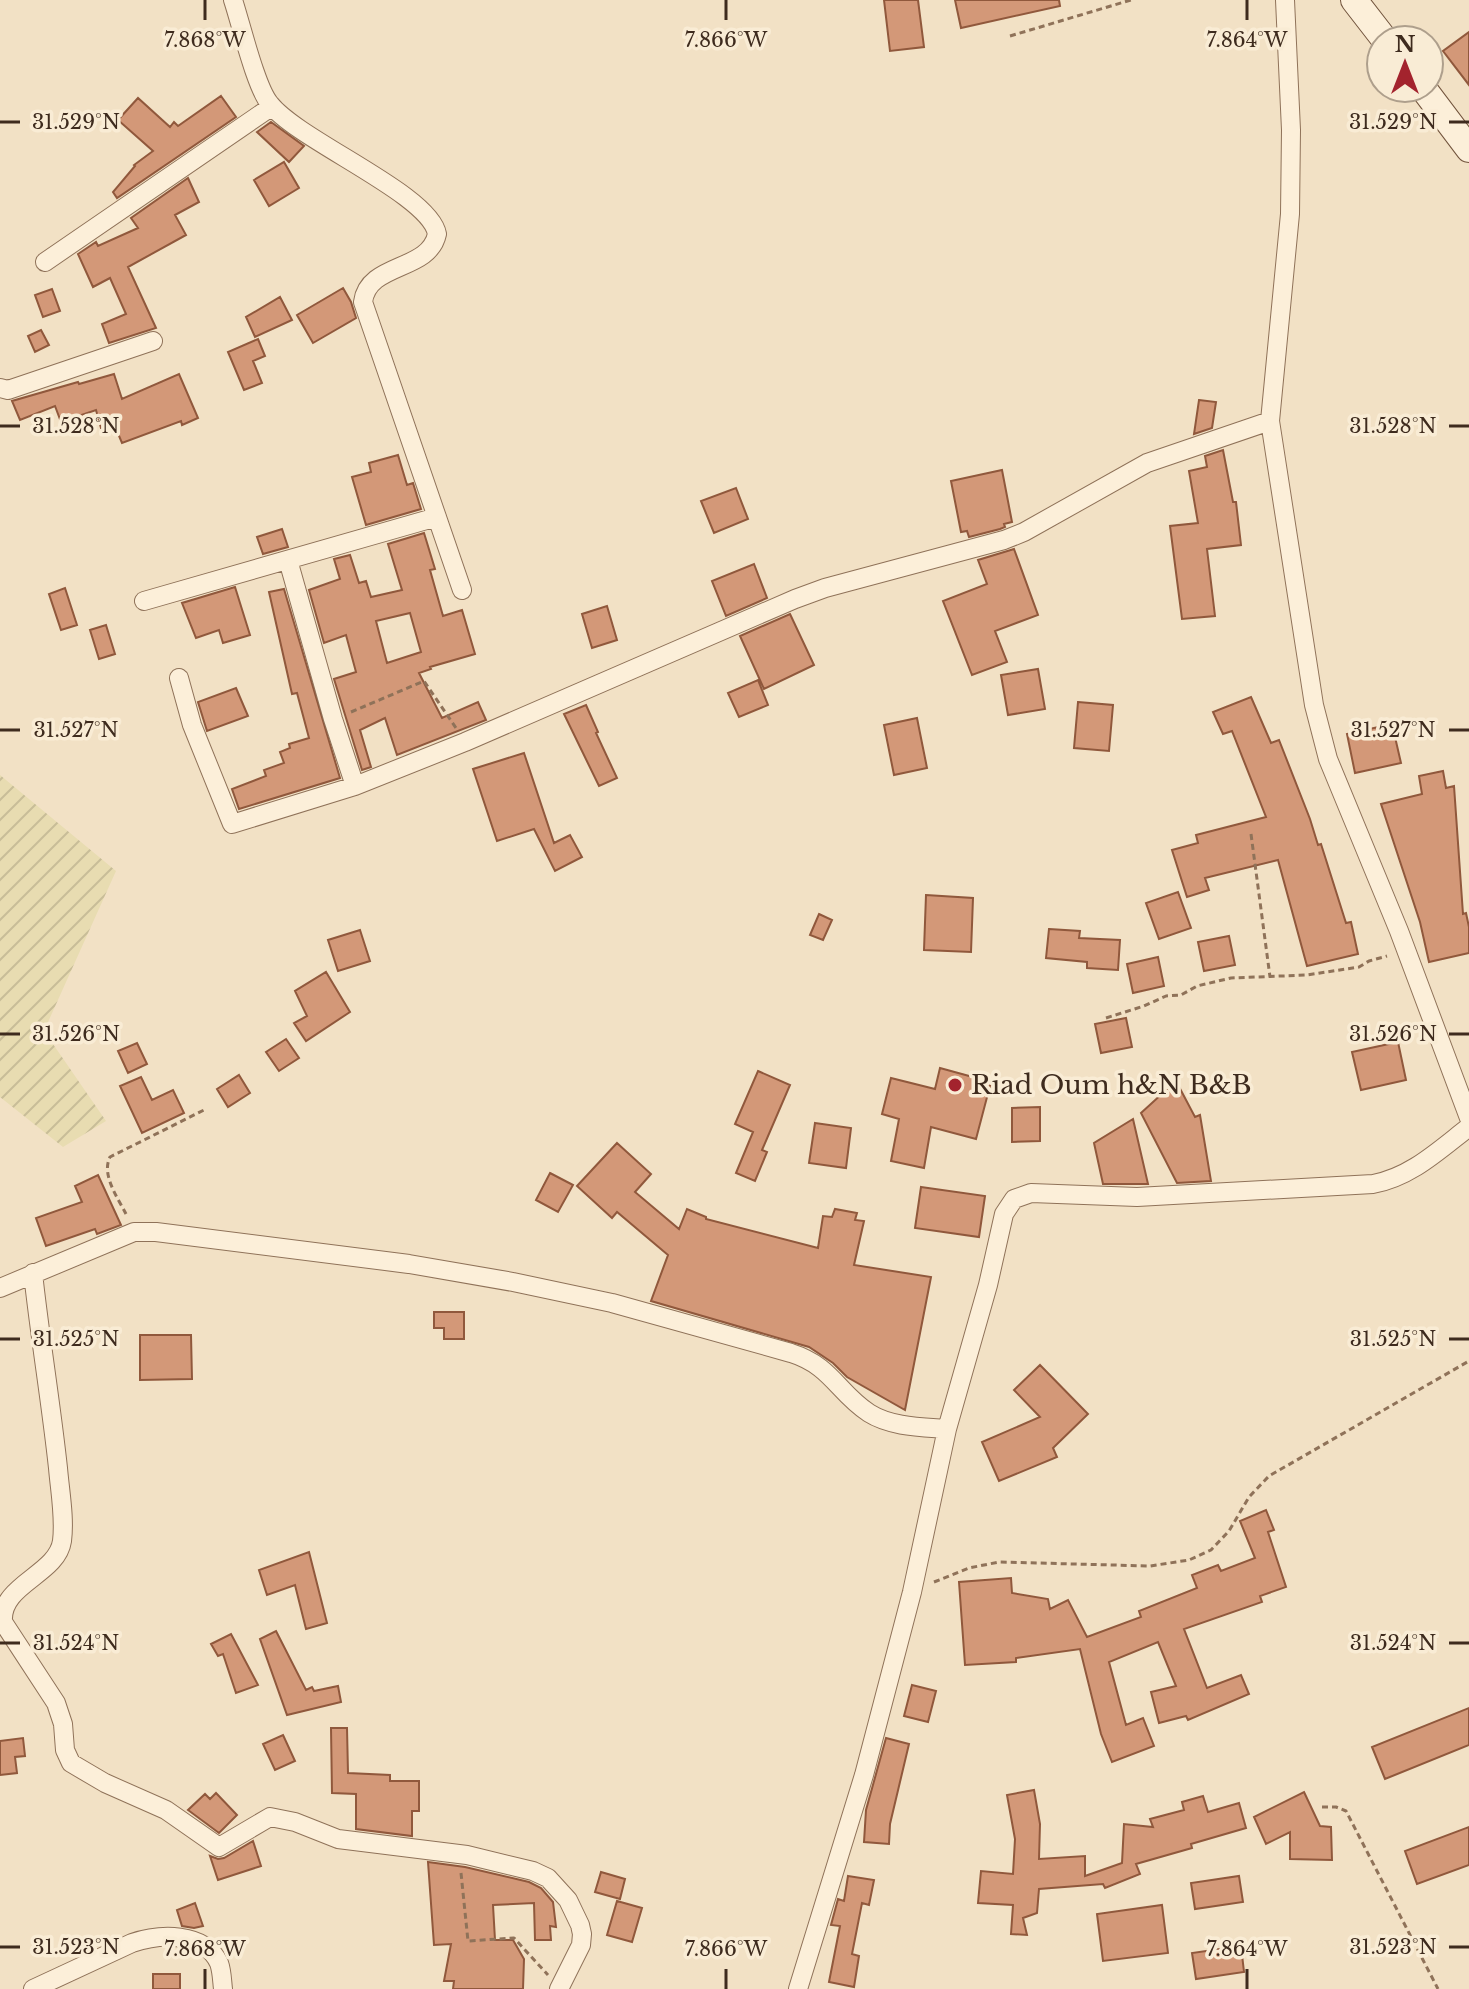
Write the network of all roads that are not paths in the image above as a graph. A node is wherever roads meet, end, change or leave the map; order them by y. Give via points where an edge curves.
1 (233, 0) edge
2 (1285, 0) edge
3 (1354, 0) edge
4 (1373, 24) edge
5 (1435, 104) edge
6 (271, 107) junction
7 (1469, 149) edge
8 (45, 262) dead end
9 (153, 341) dead end
10 (0, 388) edge
11 (1270, 421) junction
12 (437, 517) junction
13 (288, 560) junction
14 (462, 590) dead end
15 (144, 601) dead end
16 (179, 678) dead end
17 (355, 786) junction
18 (1469, 1118) edge
19 (1469, 1127) edge
20 (33, 1273) junction
21 (0, 1288) edge
22 (947, 1429) junction
23 (1, 1615) edge
24 (559, 1988) edge
25 (33, 1989) edge
26 (223, 1989) edge
27 (798, 1989) edge

1 - 6 street
2 - 11 street via 1290,214
3 - 4 street
5 - 7 street
6 - 8 street
6 - 12 street via 434,223 436,240 429,251 372,282 363,302
9 - 10 street via 8,390
11 - 17 street via 1147,463 1004,540 795,599
11 - 18 street via 1320,734
12 - 13 street
12 - 14 street
13 - 15 street
13 - 17 street
16 - 17 street via 232,824
19 - 22 street via 1408,1173 1373,1184 1137,1197 1031,1193 1014,1199 1004,1214
20 - 21 street
20 - 22 street via 134,1232 409,1264 612,1303 804,1357 871,1414
20 - 23 street via 62,1539 56,1556 7,1600
22 - 27 street via 864,1775
23 - 24 street via 56,1703 71,1763 166,1810 219,1847 270,1817 338,1839 459,1854 548,1878 568,1900 582,1934
25 - 26 street via 132,1943 169,1936 189,1940 215,1957

